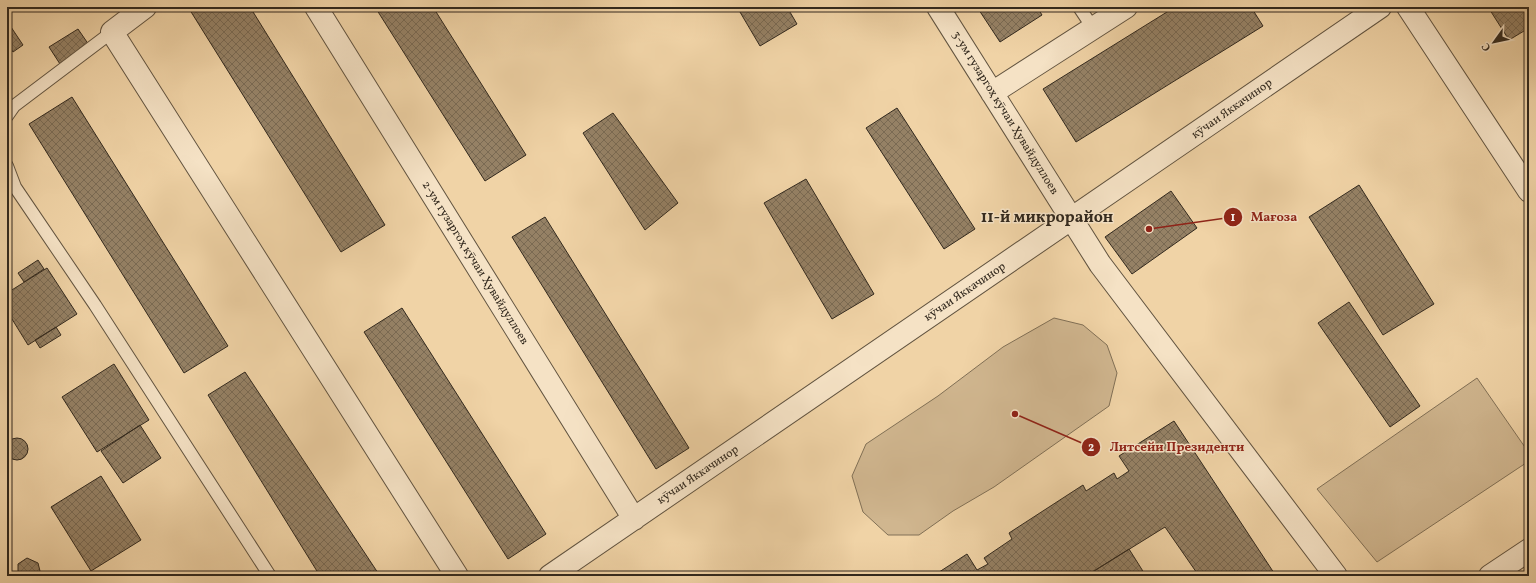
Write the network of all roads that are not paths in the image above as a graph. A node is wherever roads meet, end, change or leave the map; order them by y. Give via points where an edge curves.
1 (145, 7) edge
2 (316, 7) edge
3 (938, 7) edge
4 (1079, 7) edge
5 (1126, 7) edge
6 (1380, 7) edge
7 (1408, 7) edge
8 (1093, 28) junction
9 (112, 32) junction
10 (992, 93) junction
11 (7, 116) edge
12 (7, 166) edge
13 (1528, 189) edge
14 (1072, 219) junction
15 (634, 519) junction
16 (1529, 550) edge
17 (270, 576) edge
18 (457, 576) edge
19 (550, 576) edge
20 (1336, 576) edge
21 (1490, 576) edge

1 - 9 street
2 - 15 street, 2-ум гузаргоҳ кӯчаи Ҳувайдуллоев
3 - 10 street, 3-ум гузаргоҳ кӯчаи Ҳувайдуллоев
4 - 8 lane
5 - 8 street
6 - 14 street, кӯчаи Яккачинор
7 - 13 street
8 - 10 street
9 - 11 lane via 14,106
9 - 18 street
10 - 14 street, 3-ум гузаргоҳ кӯчаи Ҳувайдуллоев
12 - 17 lane via 15,187
14 - 15 street, кӯчаи Яккачинор
14 - 20 street, 3-ум гузаргоҳ кӯчаи Ҳувайдуллоев via 1100,264
15 - 19 street, кӯчаи Яккачинор
16 - 21 street

